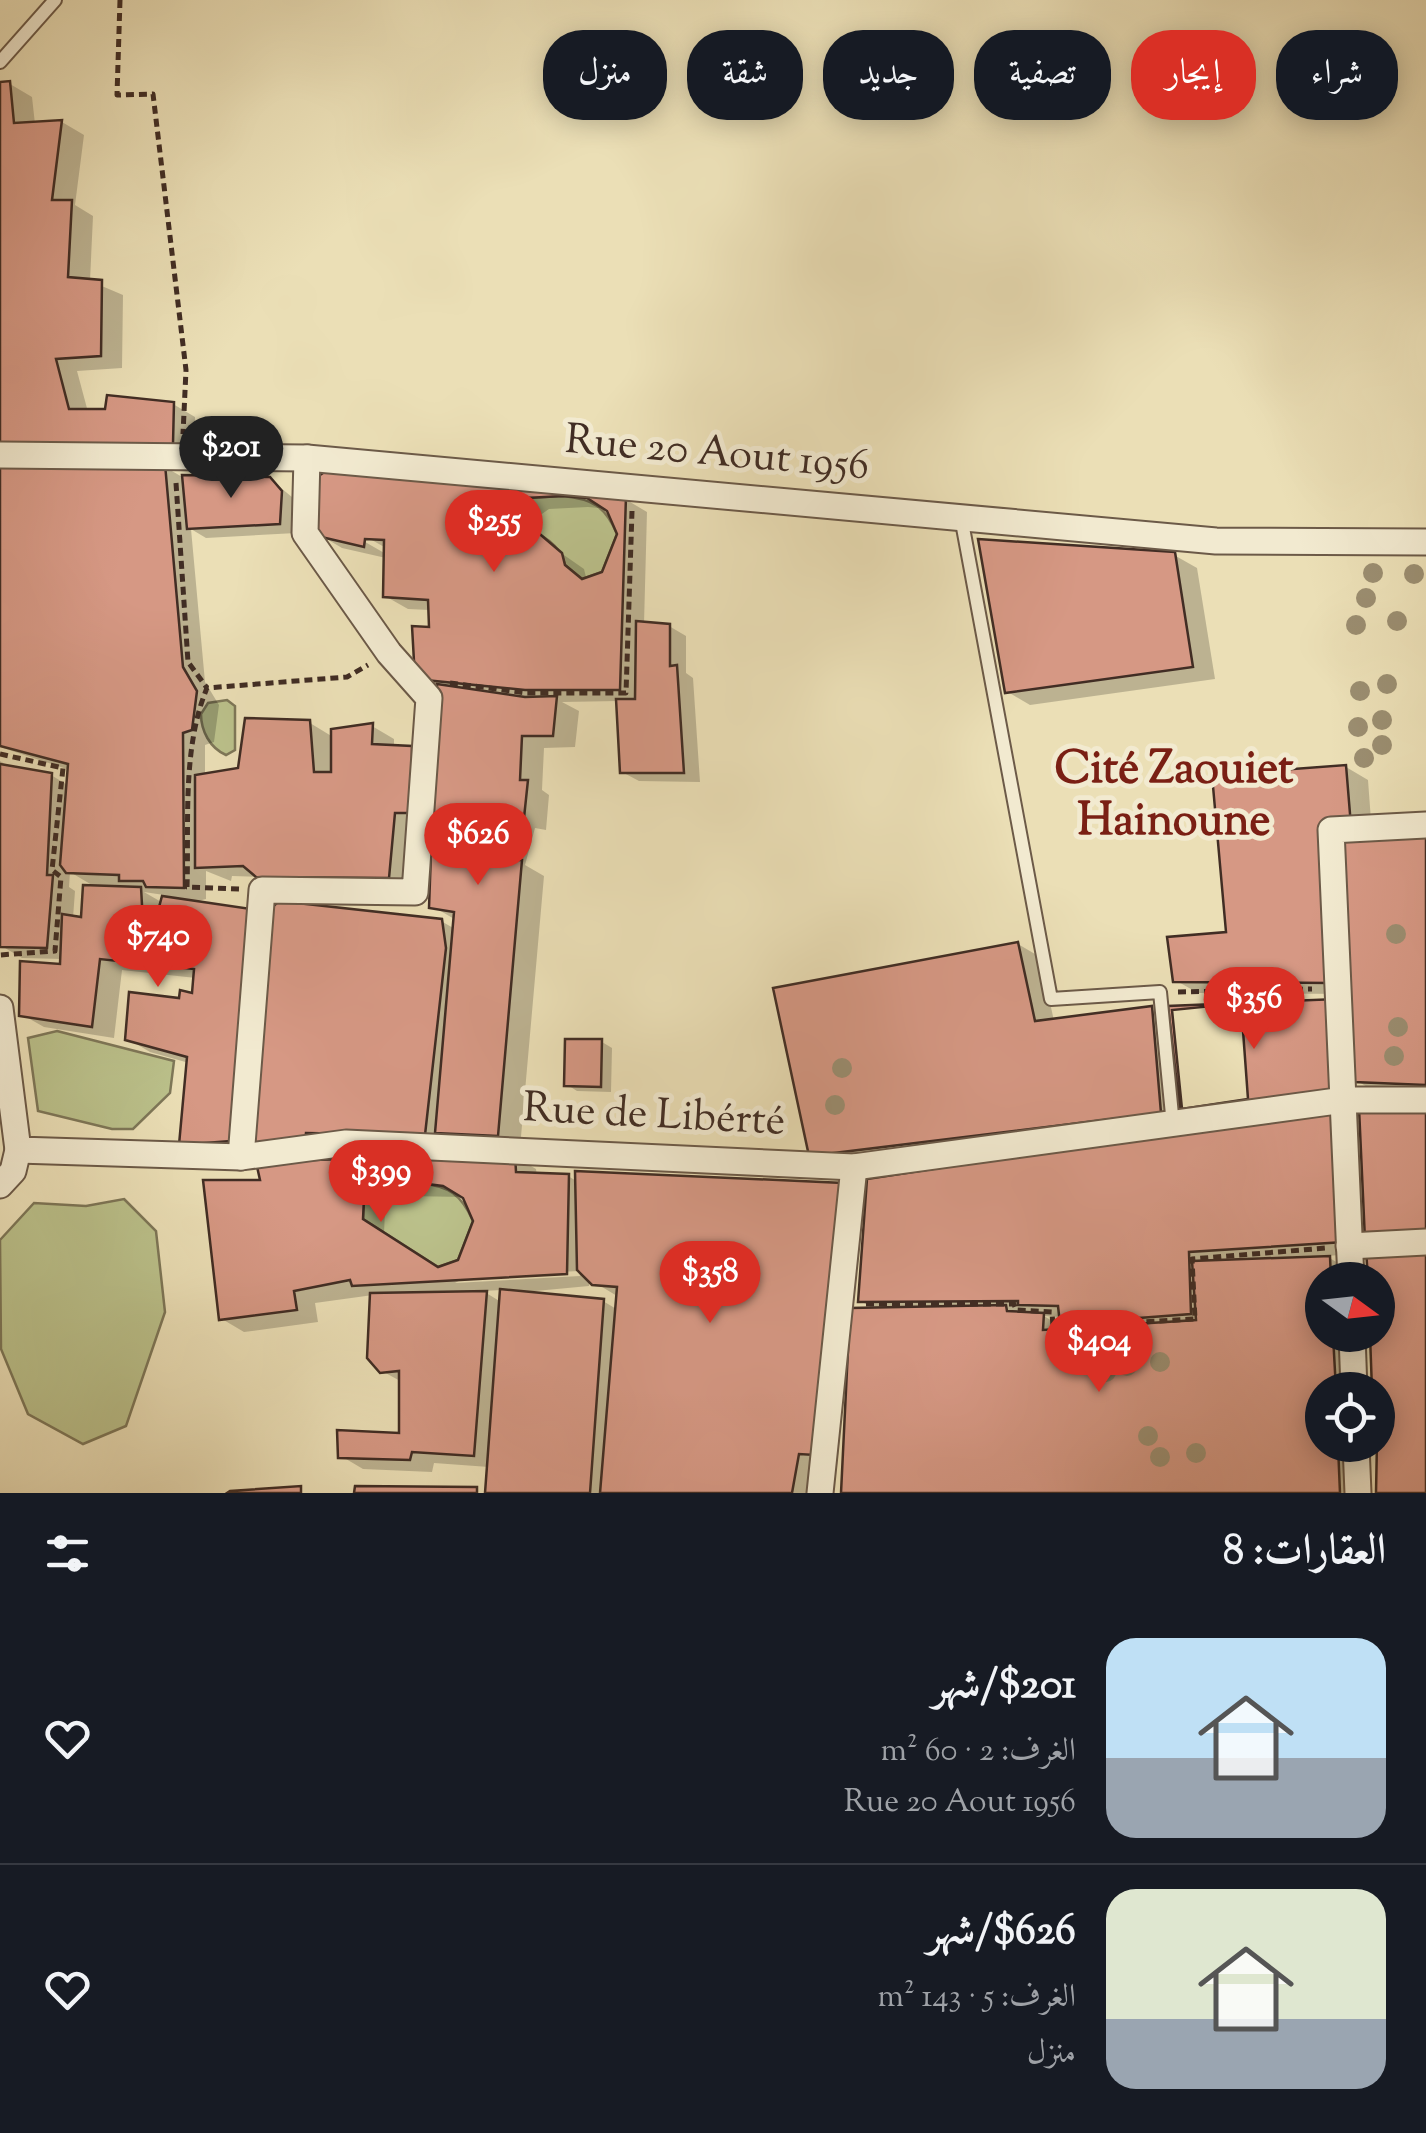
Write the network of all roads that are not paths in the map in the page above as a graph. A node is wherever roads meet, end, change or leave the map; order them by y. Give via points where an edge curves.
1 (55, 0) edge
2 (0, 62) edge
3 (0, 455) edge
4 (307, 458) junction
5 (961, 517) junction
6 (1426, 542) edge
7 (1426, 825) edge
8 (0, 1008) edge
9 (1344, 1100) junction
10 (1426, 1100) edge
11 (1173, 1126) junction
12 (18, 1150) junction
13 (241, 1156) junction
14 (854, 1168) junction
15 (0, 1186) edge
16 (1426, 1242) edge
17 (1349, 1246) junction
18 (1349, 1262) edge
19 (1357, 1462) edge
20 (820, 1493) edge
21 (1358, 1493) edge

1 - 2 lane
3 - 4 street, Rue 20 Aout 1956
4 - 5 street, Rue 20 Aout 1956
4 - 13 street via 305,533 428,698 414,892 262,890
5 - 6 street, Rue 20 Aout 1956 via 1216,541
5 - 11 lane via 1051,999 1160,992
7 - 9 street via 1331,830
8 - 12 street
9 - 10 street, Rue de Libérté
9 - 11 street, Rue de Libérté
9 - 17 street
11 - 14 street, Rue de Libérté
12 - 13 street, Rue de Libérté
12 - 15 street
13 - 14 street, Rue de Libérté via 346,1143
14 - 20 street
16 - 17 street
17 - 18 street
19 - 21 street

